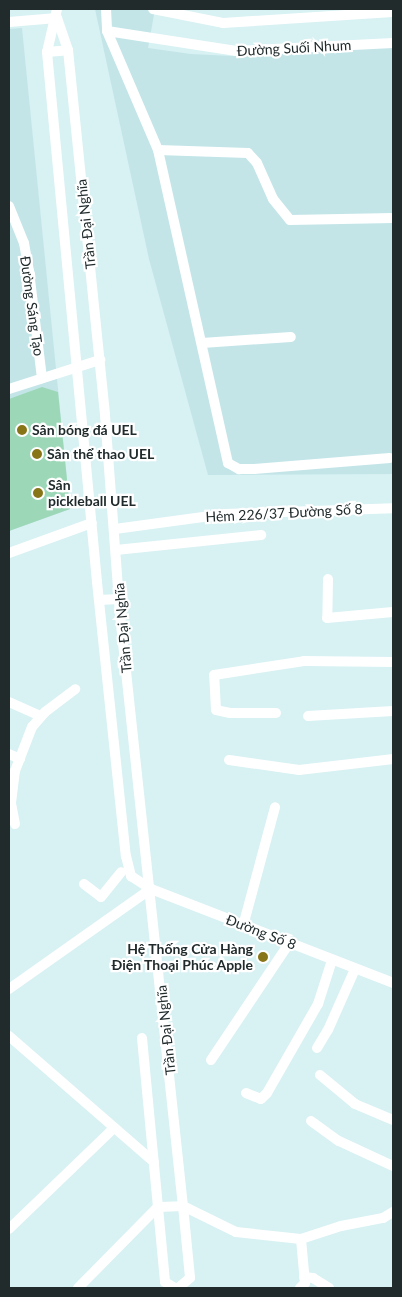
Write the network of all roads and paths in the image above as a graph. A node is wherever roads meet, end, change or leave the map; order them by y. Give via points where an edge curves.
1 (106, 9) edge
2 (153, 9) edge
3 (393, 12) edge
4 (57, 13) edge
5 (9, 22) edge
6 (107, 31) junction
7 (393, 43) edge
8 (68, 50) junction
9 (47, 52) junction
10 (158, 150) junction
11 (9, 206) edge
12 (393, 218) edge
13 (291, 337) dead end
14 (202, 343) junction
15 (100, 360) junction
16 (77, 365) junction
17 (42, 378) junction
18 (9, 389) edge
19 (390, 458) dead end
20 (393, 508) edge
21 (92, 523) junction
22 (115, 529) junction
23 (262, 535) dead end
24 (116, 550) junction
25 (9, 554) edge
26 (328, 579) dead end
27 (99, 600) junction
28 (119, 600) junction
29 (393, 612) edge
30 (393, 662) edge
31 (75, 689) dead end
32 (9, 702) edge
33 (393, 711) edge
34 (276, 713) dead end
35 (41, 716) junction
36 (308, 716) dead end
37 (9, 754) edge
38 (20, 759) junction
39 (393, 759) edge
40 (229, 760) dead end
41 (274, 807) dead end
42 (15, 824) dead end
43 (126, 874) junction
44 (84, 884) dead end
45 (151, 889) junction
46 (243, 926) junction
47 (290, 942) junction
48 (332, 960) junction
49 (355, 969) junction
50 (393, 983) edge
51 (9, 990) edge
52 (9, 1036) edge
53 (142, 1038) dead end
54 (317, 1048) dead end
55 (211, 1060) dead end
56 (320, 1075) dead end
57 (246, 1093) dead end
58 (393, 1120) edge
59 (310, 1121) dead end
60 (114, 1128) junction
61 (154, 1162) junction
62 (393, 1166) edge
63 (183, 1206) junction
64 (158, 1207) junction
65 (393, 1212) edge
66 (9, 1229) edge
67 (301, 1239) junction
68 (304, 1277) junction
69 (78, 1288) edge
70 (176, 1288) edge
71 (300, 1288) edge
72 (329, 1288) edge

1 - 6 street
2 - 3 street, Đường Suối Nhum via 223,23
4 - 5 street
4 - 8 street, Trần Đại Nghĩa
4 - 9 street, Trần Đại Nghĩa
6 - 7 street, Đường Suối Nhum via 236,51
6 - 10 street
8 - 9 street
8 - 15 street, Trần Đại Nghĩa
9 - 16 street, Trần Đại Nghĩa
10 - 12 street via 248,153 257,164 269,193 290,220
10 - 14 street via 178,249
11 - 17 street, Đường Sáng Tạo via 24,243
13 - 14 street
14 - 19 street via 228,464 254,470
15 - 16 street
15 - 22 street, Trần Đại Nghĩa
16 - 17 street
16 - 21 street, Trần Đại Nghĩa
17 - 18 street
20 - 22 street, Hẻm 226/37 Đường Số 8 via 225,514
21 - 25 street
21 - 27 street, Trần Đại Nghĩa
22 - 24 street, Trần Đại Nghĩa
23 - 24 street
24 - 28 street, Trần Đại Nghĩa
26 - 29 street via 327,618
27 - 28 street
27 - 43 street, Trần Đại Nghĩa
28 - 45 street, Trần Đại Nghĩa
30 - 34 street via 304,661 214,676 216,710
31 - 35 street
32 - 35 street
33 - 36 street
35 - 38 street via 32,727
37 - 38 street
38 - 42 street via 11,803
39 - 40 street via 299,770
41 - 46 street
43 - 44 street via 101,898
43 - 45 street, Đường Số 8
45 - 46 street, Đường Số 8
45 - 51 street
45 - 63 street, Trần Đại Nghĩa
46 - 47 street, Đường Số 8
47 - 48 street, Đường Số 8
47 - 55 street
48 - 49 street, Đường Số 8
48 - 57 street via 318,1004 267,1093 261,1099
49 - 50 street, Đường Số 8
49 - 54 street via 346,994
52 - 60 street
53 - 61 street
56 - 58 street via 355,1104
59 - 62 street via 339,1141
60 - 61 street
60 - 66 street
61 - 64 street
63 - 64 street
63 - 67 street via 236,1232
63 - 70 street, Trần Đại Nghĩa via 190,1278
64 - 69 street
64 - 70 street via 165,1282
65 - 67 street via 384,1218 340,1226
67 - 68 street
68 - 71 street via 305,1283
68 - 72 street via 313,1278

